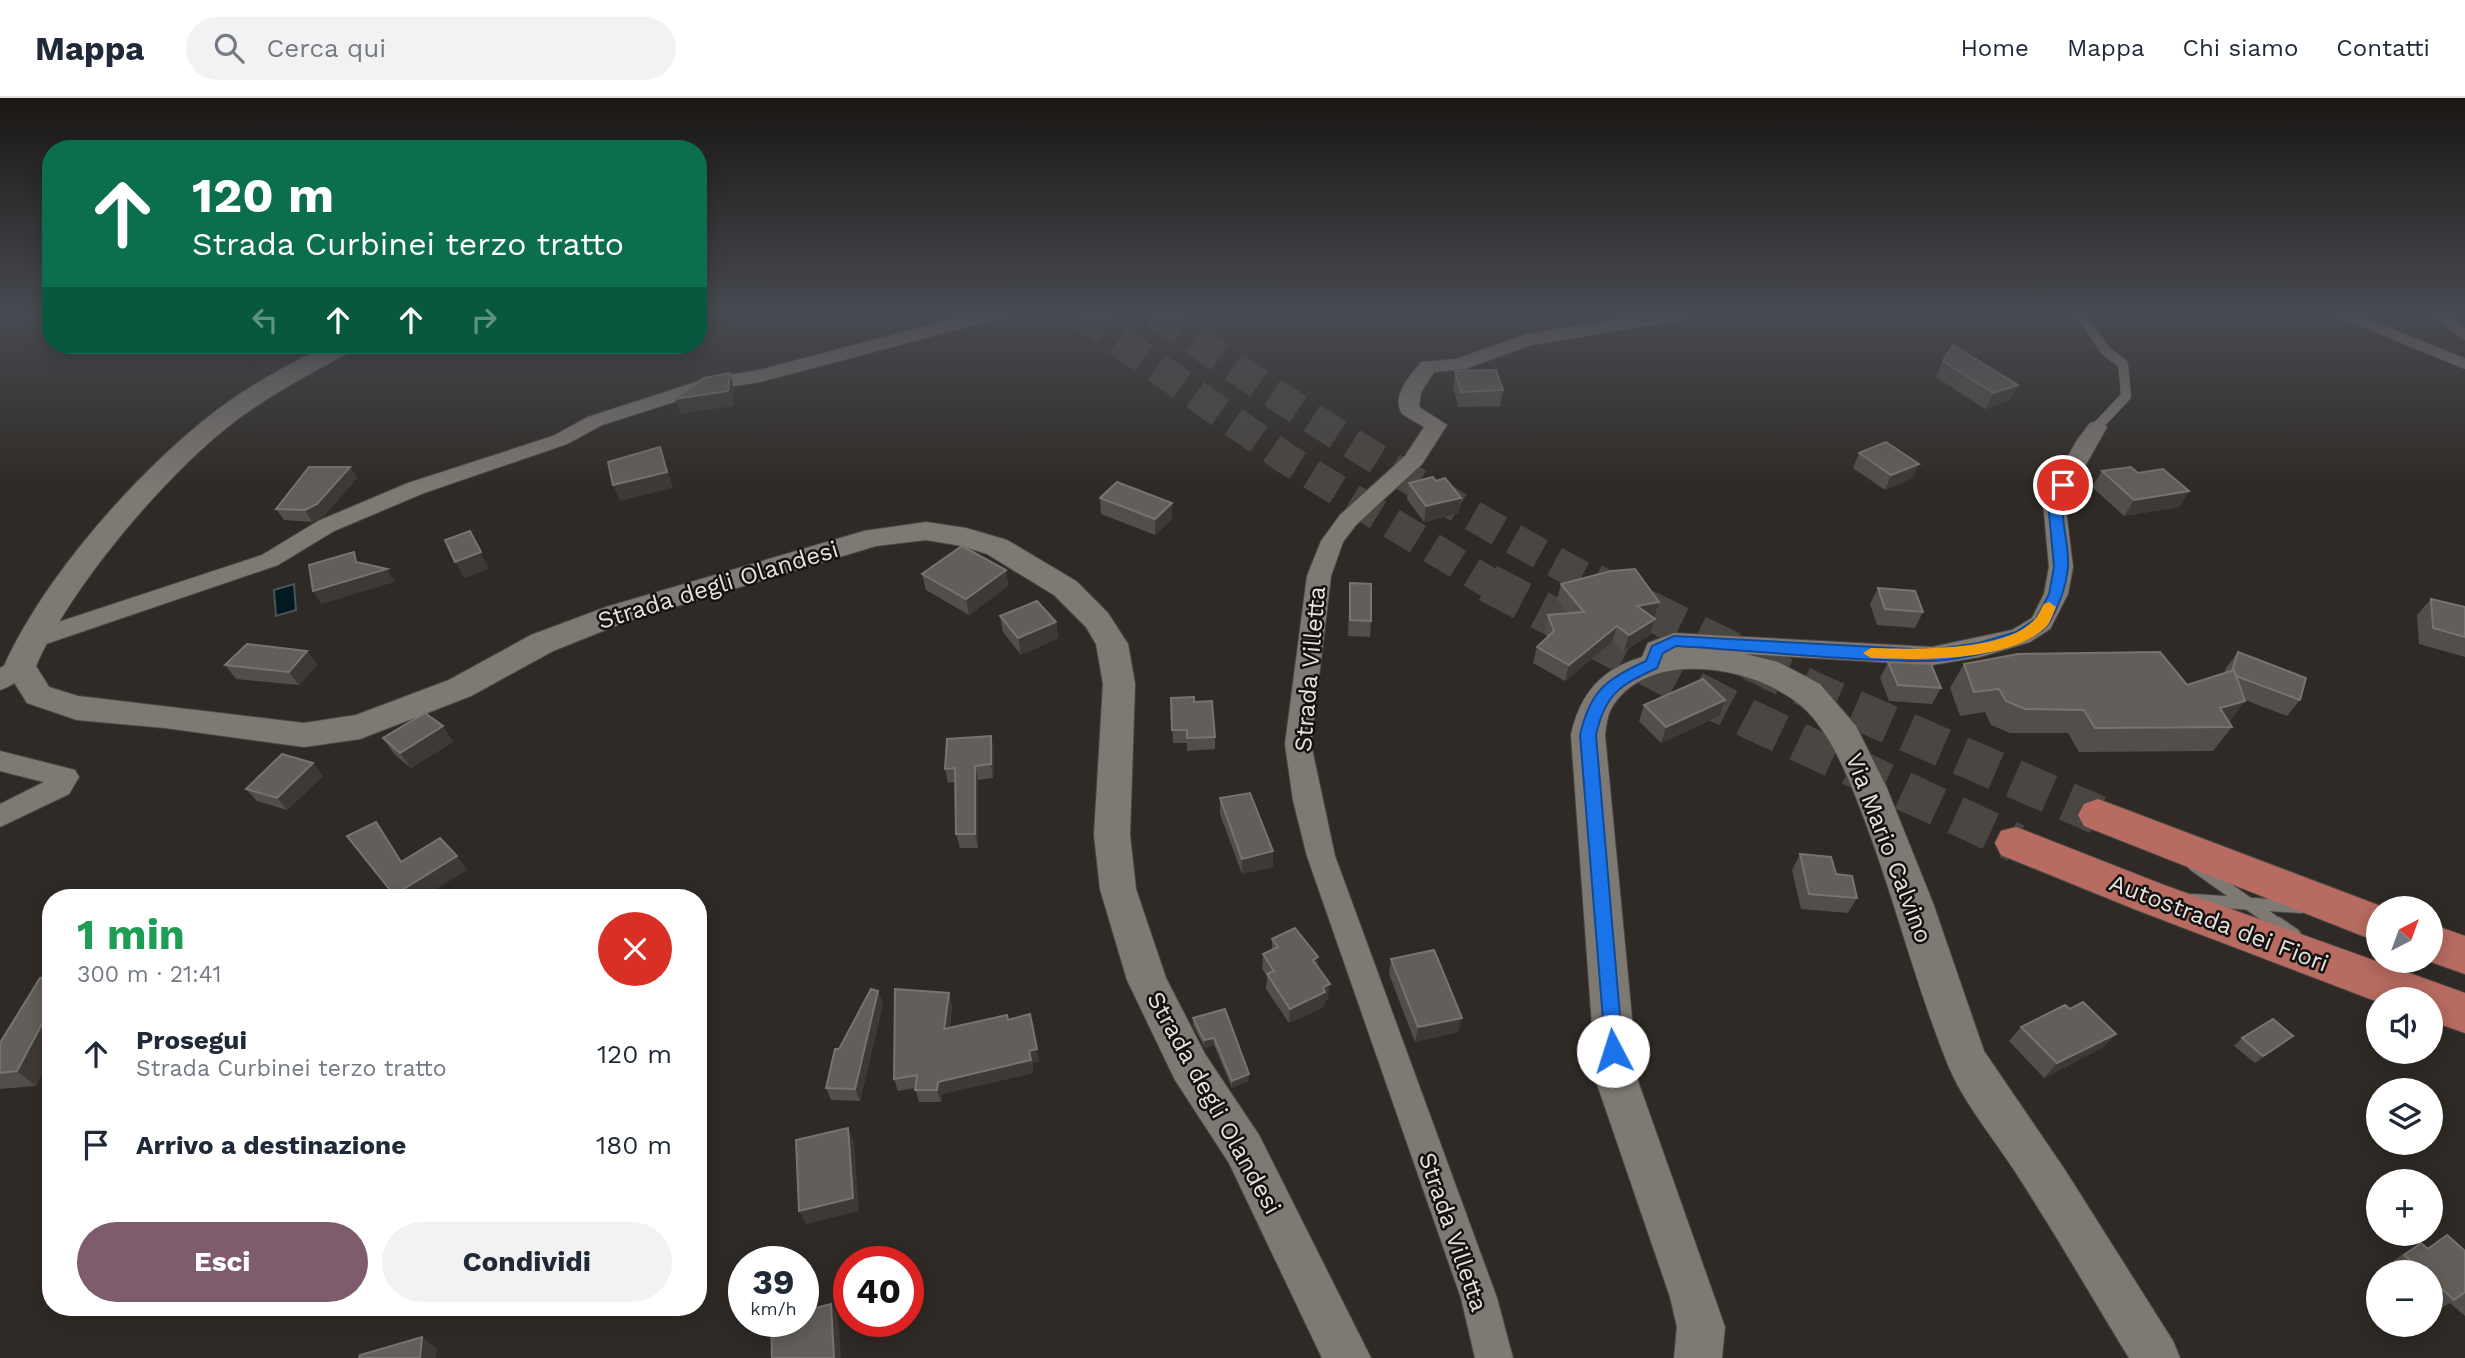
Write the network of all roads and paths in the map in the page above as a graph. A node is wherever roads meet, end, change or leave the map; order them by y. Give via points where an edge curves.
1 (300, 372) edge
2 (776, 372) edge
3 (1424, 372) edge
4 (2125, 372) edge
5 (2097, 427) joint
6 (15, 662) edge
7 (1652, 664) junction
8 (0, 761) edge
9 (2098, 815) tunnel mouth
10 (0, 816) edge
11 (2158, 839) junction
12 (2016, 843) tunnel mouth
13 (2149, 897) junction
14 (2248, 904) junction
15 (2340, 909) junction
16 (2366, 919) edge
17 (2339, 968) junction
18 (2391, 987) edge
19 (2443, 1006) edge
20 (2465, 1013) edge
21 (1347, 1358) edge
22 (1494, 1358) edge
23 (1698, 1358) edge
24 (2156, 1358) edge

1 - 6 street via 222,419 195,444 136,504 62,594
2 - 6 street via 712,383 622,412 560,440 416,488 326,526 270,560
3 - 22 street, Strada Villetta via 1410,393 1409,410 1437,425 1413,459 1348,520 1332,541 1319,576 1298,744 1321,856 1479,1298
4 - 5 lane via 2126,396
5 - 7 street via 2054,502 2061,567 2056,594 2041,623 2021,636 1932,656 1674,641 1657,649
6 - 21 street, Strada degli Olandesi via 38,695 77,708 304,735 360,727 400,713 460,688 542,643 617,614 874,537 926,531 998,547 1065,588 1097,620 1112,644 1119,684 1112,835 1118,889 1147,980 1190,1067 1244,1149
7 - 23 street, Via Mario Calvino via 1621,678 1605,693 1593,710 1588,735 1616,1081 1693,1297 1701,1327
7 - 24 street, Via Mario Calvino via 1693,657 1767,670 1809,692 1838,727 1869,786 1914,903 1966,1060
8 - 10 street via 65,777 59,787
9 - 11 highway
11 - 14 lane
11 - 15 highway
12 - 13 highway, Autostrada dei Fiori
13 - 14 lane
13 - 17 highway, Autostrada dei Fiori
14 - 15 lane
14 - 17 lane
15 - 16 highway
17 - 18 highway, Autostrada dei Fiori
19 - 20 highway

